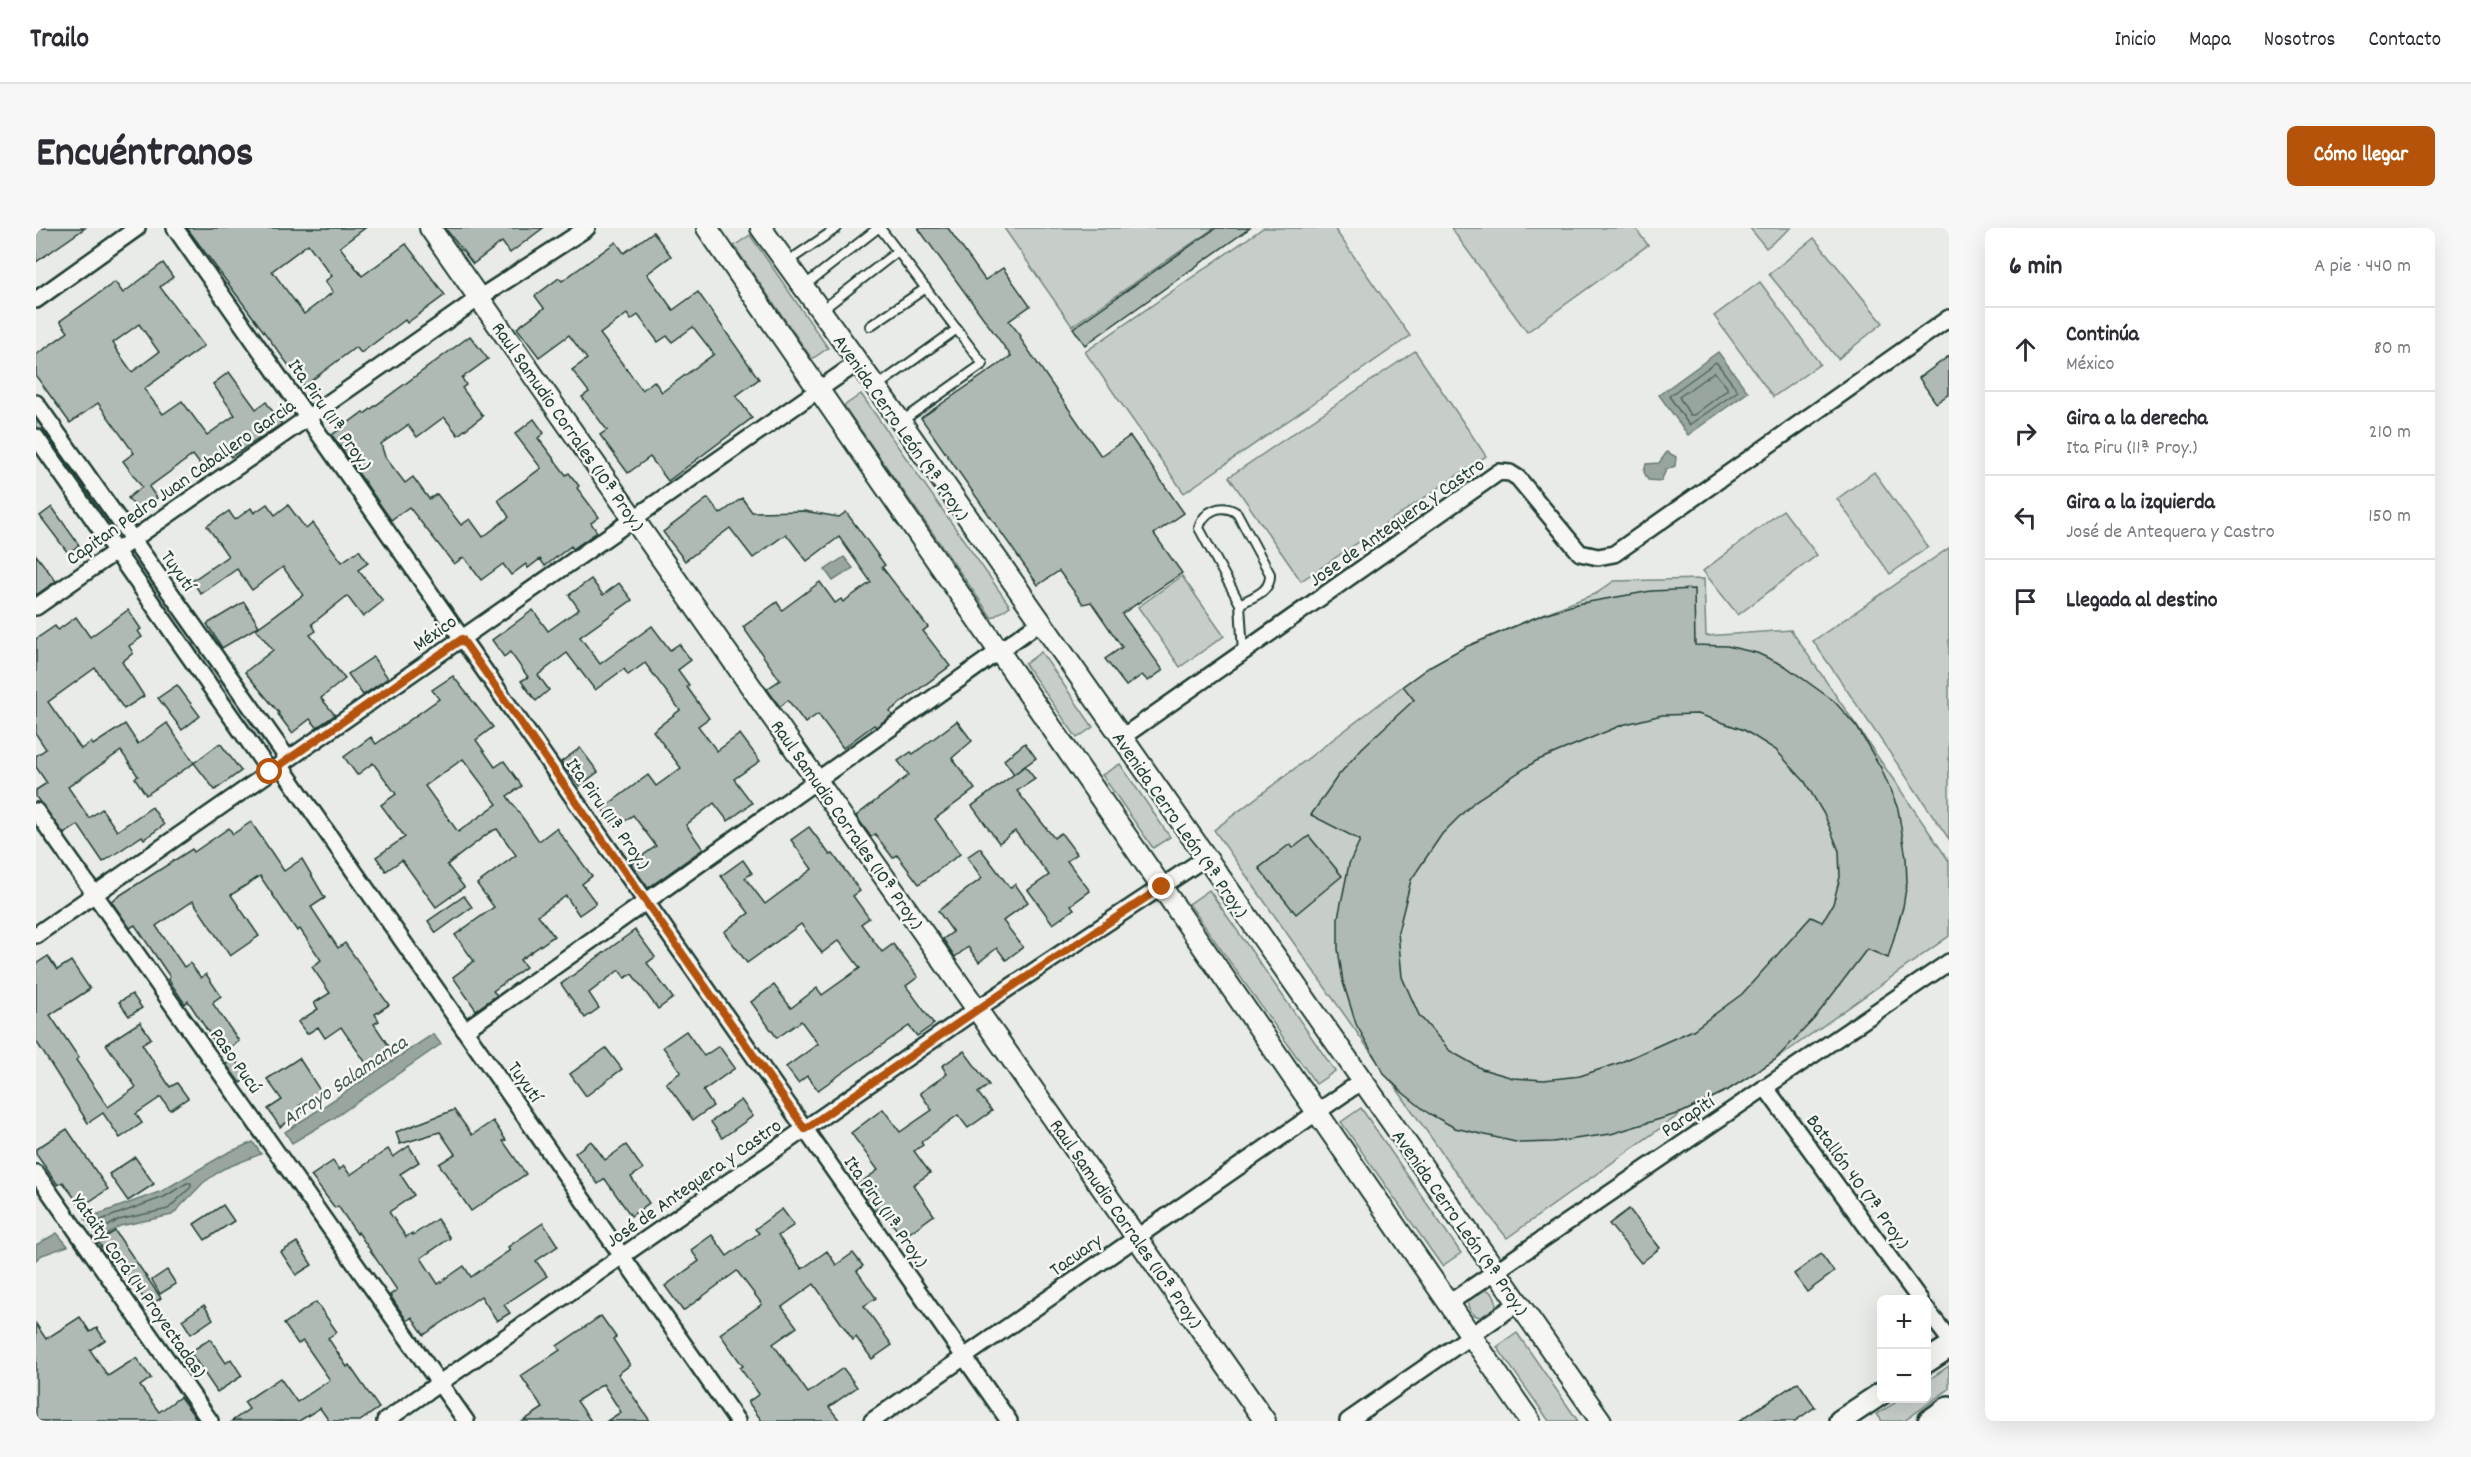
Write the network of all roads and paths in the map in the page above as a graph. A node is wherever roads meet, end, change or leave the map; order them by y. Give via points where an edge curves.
1 (137, 228) edge
2 (175, 228) edge
3 (430, 228) edge
4 (587, 228) edge
5 (707, 228) edge
6 (761, 228) edge
7 (837, 228) edge
8 (879, 228) edge
9 (898, 251) junction
10 (786, 263) junction
11 (802, 287) junction
12 (926, 288) junction
13 (479, 298) junction
14 (36, 300) edge
15 (820, 311) junction
16 (1949, 318) edge
17 (870, 326) dead end
18 (957, 329) junction
19 (857, 363) junction
20 (874, 387) junction
21 (819, 390) junction
22 (36, 404) edge
23 (307, 418) junction
24 (901, 422) junction
25 (36, 437) edge
26 (634, 519) junction
27 (132, 540) junction
28 (116, 551) junction
29 (1240, 604) junction
30 (36, 607) edge
31 (1040, 622) junction
32 (462, 639) junction
33 (999, 651) junction
34 (1243, 653) junction
35 (1121, 738) junction
36 (279, 765) junction
37 (818, 781) junction
38 (36, 811) edge
39 (1205, 858) junction
40 (1162, 887) junction
41 (95, 894) junction
42 (646, 902) junction
43 (36, 935) edge
44 (1949, 962) edge
45 (977, 1010) junction
46 (465, 1030) junction
47 (1362, 1081) junction
48 (1765, 1087) junction
49 (1317, 1112) junction
50 (805, 1129) junction
51 (36, 1173) edge
52 (1137, 1237) junction
53 (622, 1256) junction
54 (1495, 1271) junction
55 (1917, 1295) edge
56 (1449, 1303) junction
57 (1518, 1303) junction
58 (1931, 1316) edge
59 (1471, 1335) junction
60 (1949, 1340) edge
61 (1949, 1347) edge
62 (964, 1357) junction
63 (1931, 1359) edge
64 (439, 1383) junction
65 (1877, 1396) edge
66 (1949, 1407) edge
67 (1846, 1419) edge
68 (210, 1421) edge
69 (385, 1421) edge
70 (465, 1421) edge
71 (737, 1421) edge
72 (872, 1421) edge
73 (1009, 1421) edge
74 (1265, 1421) edge
75 (1348, 1421) edge
76 (1530, 1421) edge
77 (1601, 1421) edge
78 (1929, 1421) edge

1 - 14 street
2 - 23 street, Ita Piru (11ª Proy.)
3 - 13 street, Raul Samudio Corrales (10ª Proy.)
4 - 13 street, Capitan Pedro Juan Caballero Garcia
5 - 21 street
6 - 10 street, Avenida Cerro León (9ª Proy.)
7 - 10 lane
8 - 9 lane
8 - 11 lane
9 - 12 lane
9 - 15 lane
10 - 11 street, Avenida Cerro León (9ª Proy.)
11 - 15 street, Avenida Cerro León (9ª Proy.)
12 - 17 lane
12 - 18 lane
13 - 23 street, Capitan Pedro Juan Caballero Garcia
13 - 26 street, Raul Samudio Corrales (10ª Proy.)
15 - 19 street, Avenida Cerro León (9ª Proy.)
16 - 34 street, Jose de Antequera y Castro via 1614,554 1598,557 1580,553 1518,478 1498,472
18 - 20 lane
18 - 24 lane via 982,364
19 - 20 street, Avenida Cerro León (9ª Proy.)
19 - 21 street, México
20 - 24 street, Avenida Cerro León (9ª Proy.)
21 - 26 street, México
21 - 33 street
22 - 27 street, Tuyutí
23 - 27 street, Capitan Pedro Juan Caballero Garcia
23 - 32 street, Ita Piru (11ª Proy.)
24 - 31 street, Avenida Cerro León (9ª Proy.)
25 - 28 street, Tuyutí
26 - 32 street, México
26 - 37 street, Raul Samudio Corrales (10ª Proy.)
27 - 28 street, Capitan Pedro Juan Caballero Garcia
27 - 36 street, Tuyutí
28 - 30 street, Capitan Pedro Juan Caballero Garcia
28 - 36 street, Tuyutí
29 - 29 lane via 1267,590 1270,574 1237,513 1221,507 1207,514 1199,528
29 - 34 lane
31 - 33 street
31 - 35 street, Avenida Cerro León (9ª Proy.)
32 - 36 street, México
32 - 42 street, Ita Piru (11ª Proy.)
33 - 37 street
33 - 40 street
34 - 35 street, Jose de Antequera y Castro
35 - 39 street, Avenida Cerro León (9ª Proy.)
36 - 41 street, México
36 - 46 street, Tuyutí
37 - 42 street
37 - 45 street, Raul Samudio Corrales (10ª Proy.)
38 - 41 street, Paso Pucú
39 - 40 street, José de Antequera y Castro
39 - 47 street, Avenida Cerro León (9ª Proy.)
40 - 45 street, José de Antequera y Castro
40 - 49 street
41 - 43 street, México
41 - 64 street, Paso Pucú
42 - 46 street
42 - 50 street, Ita Piru (11ª Proy.)
44 - 48 street, Parapití
45 - 50 street, José de Antequera y Castro
45 - 52 street, Raul Samudio Corrales (10ª Proy.)
46 - 53 street, Tuyutí
47 - 49 street, Tacuary
47 - 54 street, Avenida Cerro León (9ª Proy.)
48 - 54 street, Parapití
48 - 55 street, Batallón 40 (7ª Proy.)
49 - 52 street, Tacuary
49 - 56 street
50 - 53 street, José de Antequera y Castro
50 - 62 street, Ita Piru (11ª Proy.)
51 - 68 street, Yataity Corá (14 Proyectadas)
52 - 62 street, Tacuary
52 - 74 street, Raul Samudio Corrales (10ª Proy.)
53 - 64 street, José de Antequera y Castro
53 - 71 street, Tuyutí
54 - 56 street, Parapití
54 - 57 street, Avenida Cerro León (9ª Proy.)
56 - 59 street
57 - 59 street
57 - 77 street, Avenida Cerro León (9ª Proy.)
58 - 60 street
59 - 75 street
59 - 76 street
61 - 63 main road
62 - 72 street, Tacuary
62 - 73 street, Ita Piru (11ª Proy.)
64 - 69 street, José de Antequera y Castro
64 - 70 street, Paso Pucú
65 - 67 main road
66 - 78 main road

